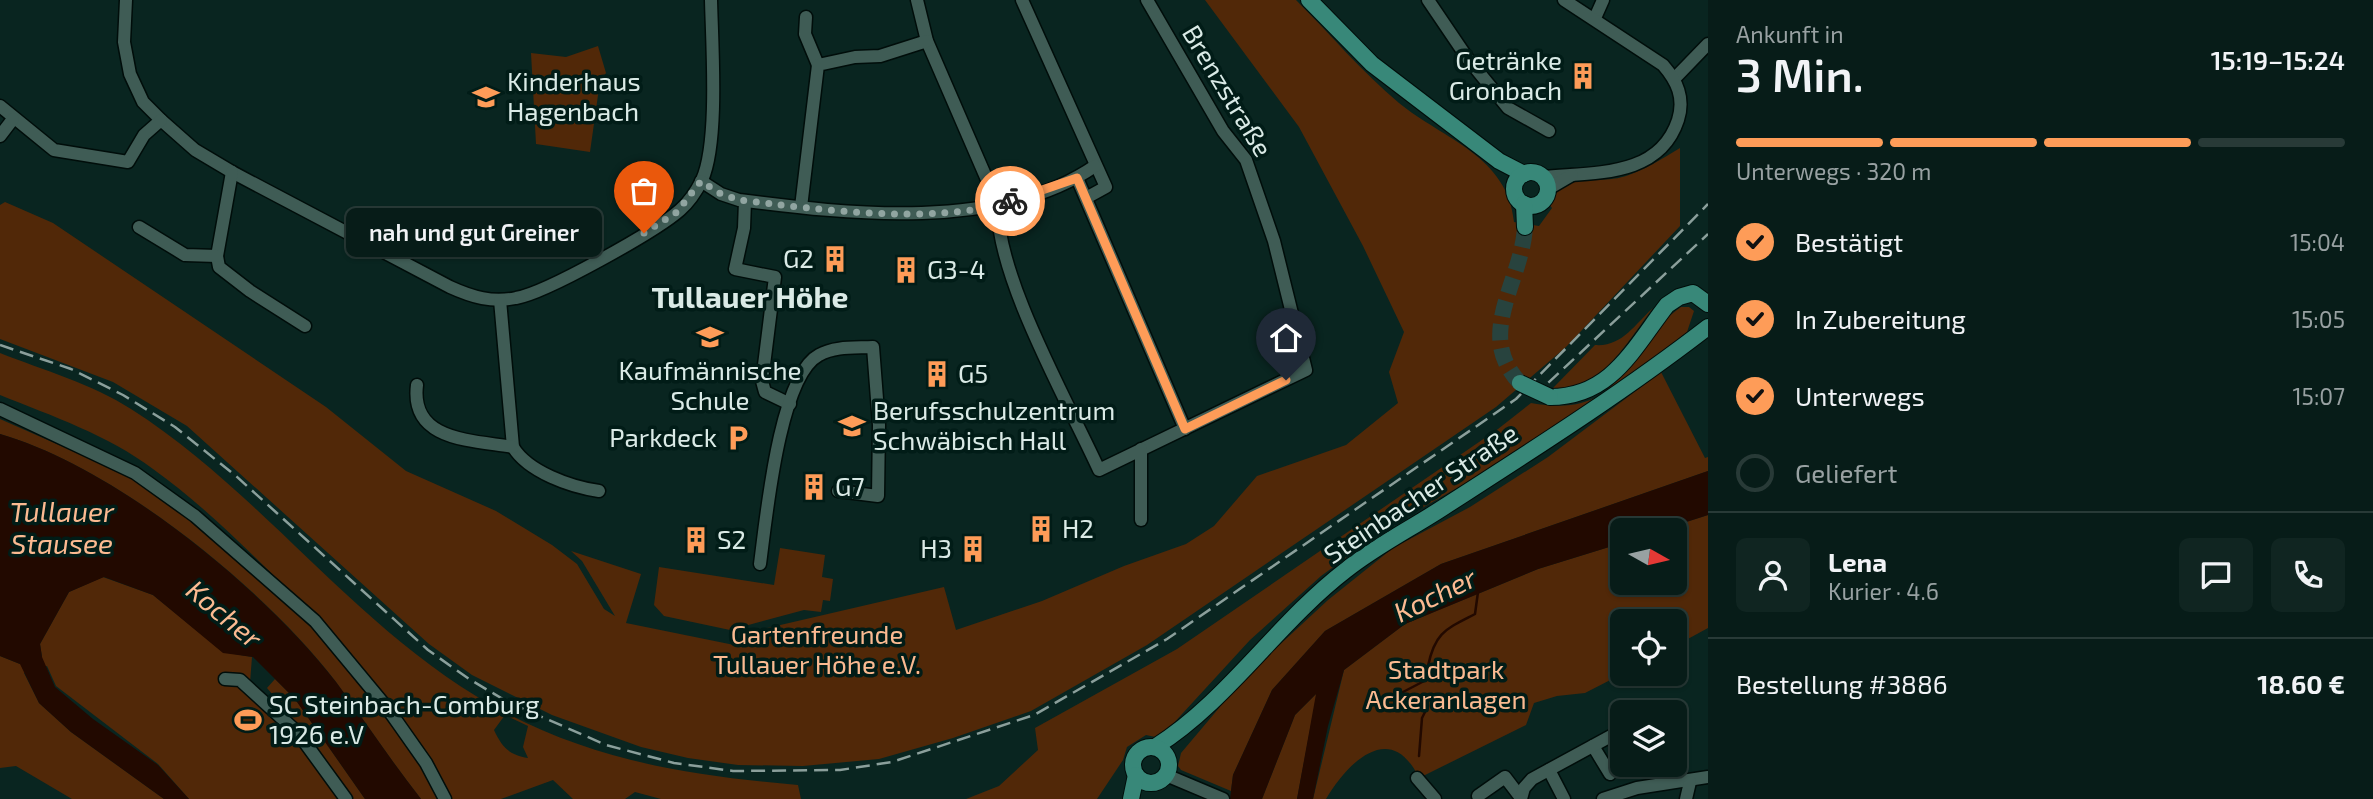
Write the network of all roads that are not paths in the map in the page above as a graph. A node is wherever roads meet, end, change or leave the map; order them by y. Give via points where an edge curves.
1 (125, 0) edge
2 (711, 0) edge
3 (916, 0) edge
4 (1022, 0) edge
5 (1147, 0) edge
6 (1309, 0) edge
7 (1428, 0) edge
8 (1564, 0) edge
9 (1603, 0) edge
10 (806, 17) dead end
11 (1595, 18) junction
12 (927, 41) junction
13 (1708, 44) edge
14 (818, 65) junction
15 (1675, 78) junction
16 (3, 104) edge
17 (13, 119) junction
18 (161, 120) junction
19 (1549, 131) dead end
20 (0, 136) edge
21 (1095, 166) junction
22 (232, 172) junction
23 (1077, 178) junction
24 (1519, 179) junction
25 (701, 181) junction
26 (1546, 183) junction
27 (1086, 198) junction
28 (745, 201) junction
29 (998, 205) junction
30 (1528, 205) junction
31 (801, 207) junction
32 (1526, 224) tunnel mouth
33 (139, 226) dead end
34 (217, 256) junction
35 (1705, 295) edge
36 (500, 300) junction
37 (305, 326) dead end
38 (1708, 327) edge
39 (1520, 383) tunnel mouth
40 (417, 385) dead end
41 (790, 404) junction
42 (0, 409) edge
43 (1185, 429) junction
44 (513, 447) junction
45 (1140, 449) junction
46 (599, 491) dead end
47 (838, 491) dead end
48 (1141, 520) dead end
49 (760, 564) dead end
50 (225, 679) dead end
51 (1184, 729) junction
52 (1610, 737) edge
53 (1593, 746) junction
54 (1155, 747) junction
55 (1549, 770) junction
56 (1162, 773) junction
57 (1610, 774) dead end
58 (1136, 775) junction
59 (1708, 777) edge
60 (1417, 778) dead end
61 (1690, 782) junction
62 (1478, 796) dead end
63 (346, 799) edge
64 (445, 799) edge
65 (1131, 799) edge
66 (1138, 799) edge
67 (1223, 799) edge
68 (1435, 799) edge
69 (1521, 799) edge
70 (1564, 799) edge
71 (1603, 799) edge
72 (1686, 799) edge

1 - 18 street via 124,42 130,74 144,102
2 - 25 street via 711,125
3 - 12 street
4 - 21 street
5 - 43 street, Brenzstraße via 1223,131 1246,160 1274,241 1306,370
6 - 24 main road via 1372,64
7 - 19 street via 1508,108
8 - 11 street
9 - 11 street
10 - 14 street via 805,34
11 - 15 street
12 - 14 street via 880,56
12 - 29 street
13 - 15 street
14 - 31 street
15 - 26 street via 1680,115 1660,152 1638,165 1575,173
16 - 17 street
17 - 18 street via 54,150 128,162
17 - 20 street
18 - 22 street via 195,150
21 - 23 street
21 - 27 street via 1106,187
22 - 34 street
22 - 36 street via 450,287 474,298
23 - 27 street
23 - 29 street
24 - 26 main road via 1534,172
24 - 30 main road via 1516,196
25 - 28 street via 721,194
25 - 36 street via 677,212 644,233 538,292
26 - 30 main road via 1545,199
27 - 43 street
28 - 31 street
28 - 41 street via 735,270 775,277 762,381 765,393
29 - 31 street via 904,214
29 - 45 street via 997,225 1024,310 1099,470
30 - 32 main road
33 - 34 street via 185,255
34 - 37 street via 224,273
35 - 39 main road, bridge via 1693,293 1667,305 1610,378 1590,391 1550,397
36 - 44 street
38 - 51 main road, Steinbacher Straße via 1559,432 1345,570
40 - 44 street via 415,404 432,427 453,438
41 - 47 street via 796,383 818,355 834,349 873,347 878,496
41 - 49 street via 776,456
42 - 64 street via 135,473 195,516 315,621 388,709
43 - 45 street
44 - 46 street via 530,464 577,488
45 - 48 street
50 - 63 street via 240,680 298,733
51 - 54 main road, Steinbacher Straße
51 - 56 main road, Steinbacher Straße
52 - 53 street
53 - 55 street
53 - 57 street
54 - 56 main road via 1165,753
54 - 58 main road via 1136,755
55 - 69 street via 1532,779
55 - 70 street
56 - 58 main road via 1144,781
56 - 66 main road, Steinbacher Straße
56 - 67 street
58 - 65 main road
59 - 61 street
60 - 68 street
61 - 71 street via 1637,788
61 - 72 street
62 - 69 street via 1505,778

